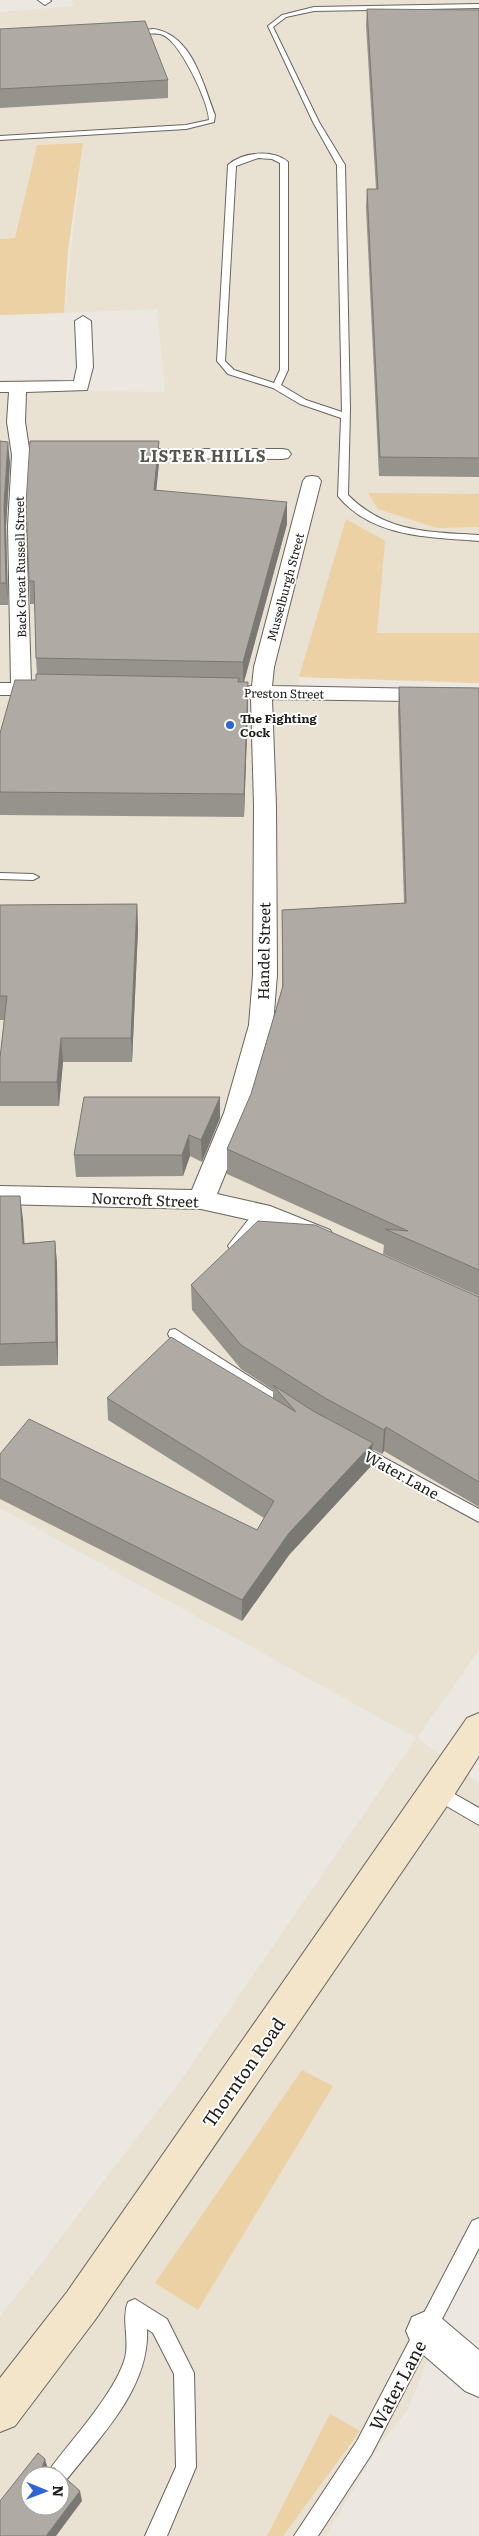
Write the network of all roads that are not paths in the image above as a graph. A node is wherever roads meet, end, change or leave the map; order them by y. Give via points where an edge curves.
1 (479, 6) edge
2 (122, 32) edge
3 (0, 138) edge
4 (83, 321) dead end
5 (9, 386) edge
6 (276, 386) junction
7 (345, 416) junction
8 (20, 454) junction
9 (40, 454) edge
10 (108, 454) edge
11 (282, 454) dead end
12 (312, 481) dead end
13 (479, 538) edge
14 (0, 689) edge
15 (21, 689) junction
16 (71, 690) edge
17 (221, 692) edge
18 (261, 693) junction
19 (479, 696) edge
20 (0, 876) edge
21 (33, 877) dead end
22 (0, 1195) edge
23 (201, 1200) junction
24 (261, 1213) junction
25 (235, 1246) edge
26 (344, 1249) edge
27 (175, 1334) dead end
28 (302, 1417) edge
29 (344, 1442) edge
30 (479, 1516) edge
31 (479, 1728) edge
32 (438, 1792) junction
33 (479, 1817) edge
34 (479, 2228) edge
35 (426, 2330) junction
36 (479, 2378) edge
37 (0, 2411) edge
38 (64, 2466) edge
39 (156, 2536) edge
40 (305, 2536) edge

1 - 7 lane via 314,9 284,16 270,27 316,122 341,164
2 - 3 lane via 156,32 166,34 176,42 187,57 212,121 186,128
4 - 5 street via 85,376 81,386
5 - 8 street, Back Great Russell Street
6 - 6 lane via 231,372 221,361 232,165 247,157 281,158 284,162 284,370
6 - 7 lane via 303,402
7 - 13 lane via 343,496 364,515 383,524 419,533
8 - 9 street
8 - 15 street, Back Great Russell Street via 17,526
10 - 11 street
12 - 18 street, Musselburgh Street via 264,667
14 - 15 street
15 - 16 street
17 - 18 street, Preston Street
18 - 19 street, Preston Street
18 - 23 street, Handel Street via 265,806 265,975 261,1025 237,1113
20 - 21 lane
22 - 23 street, Norcroft Street
23 - 24 street, Norcroft Street
24 - 25 lane
24 - 26 street, Norcroft Street
27 - 28 lane
29 - 30 lane, Water Lane
31 - 32 main road, Thornton Road
32 - 33 lane
32 - 37 main road, Thornton Road via 81,2306
34 - 35 lane, Water Lane
35 - 36 street
35 - 40 lane, Water Lane via 364,2448
38 - 39 lane via 120,2390 135,2362 136,2309 160,2326 184,2373 186,2467

